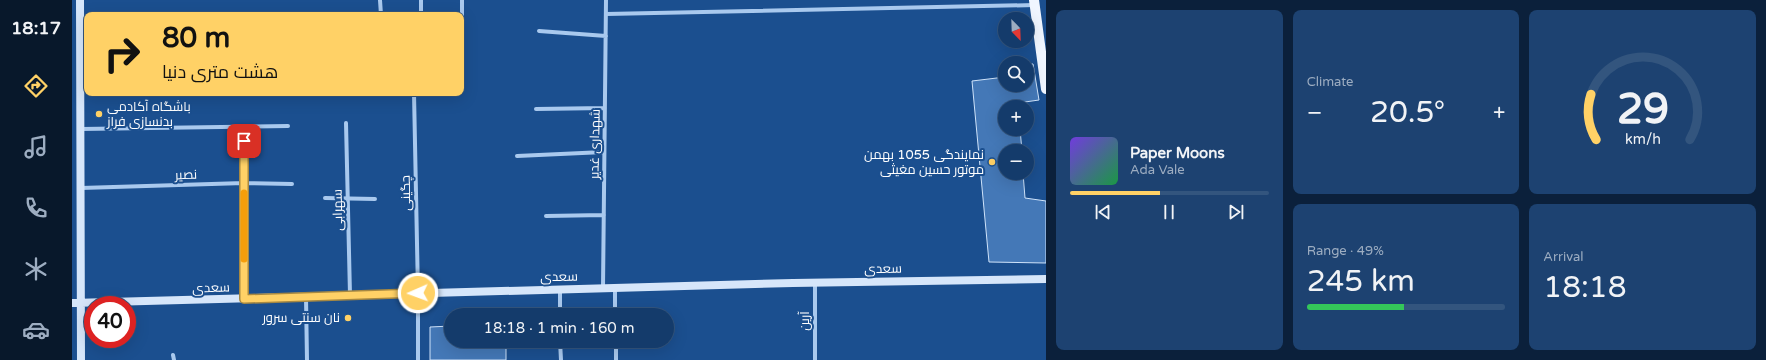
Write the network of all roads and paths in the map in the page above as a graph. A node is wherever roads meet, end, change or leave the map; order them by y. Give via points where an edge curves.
1 (80, 0) edge
2 (380, 0) edge
3 (421, 0) edge
4 (462, 0) edge
5 (606, 0) edge
6 (1034, 3) edge
7 (381, 12) edge
8 (421, 12) edge
9 (462, 12) edge
10 (606, 14) junction
11 (539, 31) dead end
12 (606, 36) junction
13 (1046, 89) edge
14 (414, 96) edge
15 (605, 108) junction
16 (536, 109) dead end
17 (346, 124) dead end
18 (288, 126) dead end
19 (244, 127) junction
20 (81, 129) junction
21 (604, 152) junction
22 (517, 156) dead end
23 (244, 183) junction
24 (292, 184) dead end
25 (81, 188) junction
26 (324, 198) dead end
27 (348, 199) junction
28 (375, 199) dead end
29 (604, 215) junction
30 (546, 216) dead end
31 (1046, 279) edge
32 (815, 282) junction
33 (603, 288) junction
34 (615, 288) junction
35 (560, 289) junction
36 (418, 293) junction
37 (350, 296) junction
38 (306, 297) junction
39 (244, 299) junction
40 (72, 303) edge
41 (81, 303) junction
42 (560, 308) edge
43 (616, 308) edge
44 (560, 348) edge
45 (616, 348) edge
46 (174, 355) dead end
47 (82, 360) edge
48 (174, 360) edge
49 (307, 360) edge
50 (418, 360) edge
51 (561, 360) edge
52 (616, 360) edge
53 (815, 360) edge

1 - 20 street
2 - 7 street
3 - 8 street
4 - 9 street
5 - 10 street, شهداری غدیر
6 - 10 street
6 - 13 main road
10 - 12 street, شهداری غدیر
11 - 12 street
12 - 15 street, شهداری غدیر
14 - 36 street, چگینی
15 - 16 street
15 - 21 street, شهداری غدیر
17 - 27 street, سهرابی
18 - 19 street
19 - 20 street
19 - 23 street
20 - 25 street
21 - 22 street
21 - 29 street, شهداری غدیر
23 - 24 street, نصیر
23 - 25 street, نصیر
23 - 39 street
25 - 41 street
26 - 27 street
27 - 28 street
27 - 37 street, سهرابی
29 - 30 street
29 - 33 street, شهداری غدیر
31 - 32 street, سعدی
32 - 34 street, سعدی
32 - 53 street, آرین
33 - 34 street, سعدی
33 - 35 street, سعدی
34 - 43 street
35 - 36 street, سعدی
35 - 42 street
36 - 37 street, سعدی
36 - 50 street, چگینی
37 - 38 street, سعدی
38 - 39 street, سعدی
38 - 49 street
39 - 41 street, سعدی
40 - 41 street, سعدی
41 - 47 street
44 - 51 street
45 - 52 street
46 - 48 street

